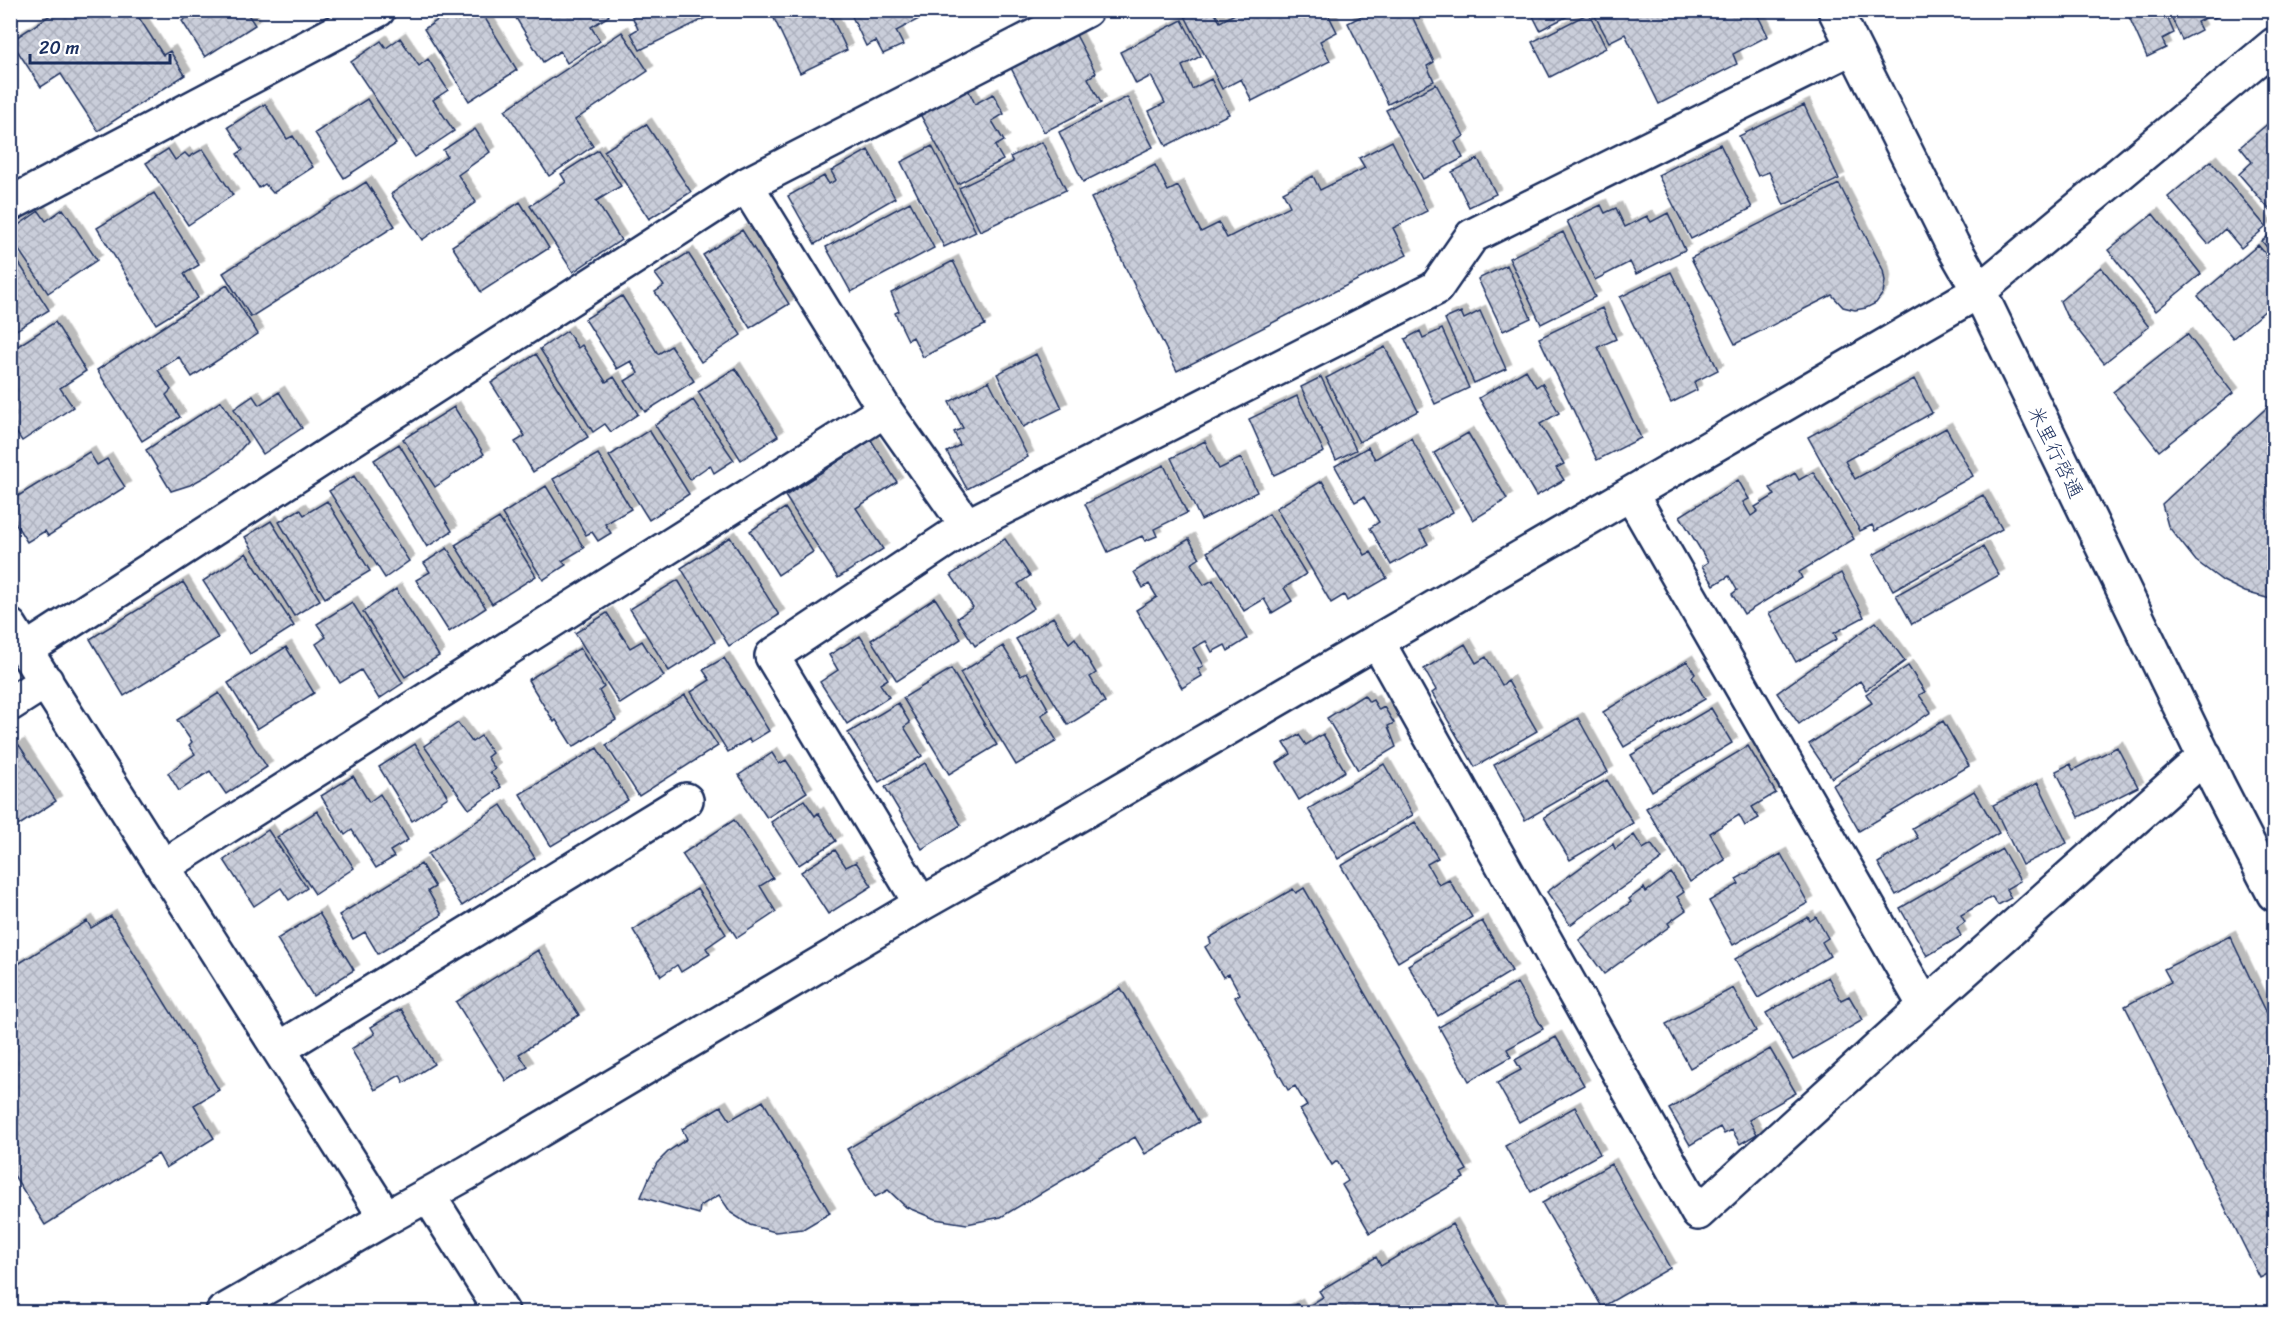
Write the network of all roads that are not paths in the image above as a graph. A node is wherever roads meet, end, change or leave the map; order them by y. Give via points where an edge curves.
1 (378, 10) edge
2 (1086, 10) edge
3 (1835, 10) edge
4 (2274, 45) edge
5 (1853, 47) junction
6 (746, 185) junction
7 (10, 204) edge
8 (1978, 291) junction
9 (885, 410) junction
10 (1631, 494) junction
11 (967, 526) junction
12 (18, 638) edge
13 (1377, 641) junction
14 (46, 681) junction
15 (10, 704) edge
16 (2211, 770) junction
17 (686, 801) dead end
18 (164, 866) junction
19 (2272, 888) edge
20 (921, 904) junction
21 (1924, 1006) junction
22 (279, 1049) junction
23 (428, 1195) junction
24 (386, 1218) junction
25 (223, 1312) edge
26 (502, 1312) edge

1 - 7 street
2 - 6 street
3 - 5 street, 米里行啓通
4 - 8 street
5 - 8 street, 米里行啓通
5 - 11 street via 1472,236 1436,288
6 - 9 street
6 - 12 street
8 - 10 street
8 - 16 street, 米里行啓通
9 - 11 street
9 - 18 street
10 - 13 street
10 - 21 street
11 - 20 street via 772,656
12 - 14 street
13 - 20 street
13 - 21 street via 1698,1213
14 - 15 street
14 - 18 street
16 - 19 street, 米里行啓通
16 - 21 street
17 - 22 street
18 - 22 street
20 - 23 street
22 - 24 street
23 - 24 street
23 - 26 street
24 - 25 street

